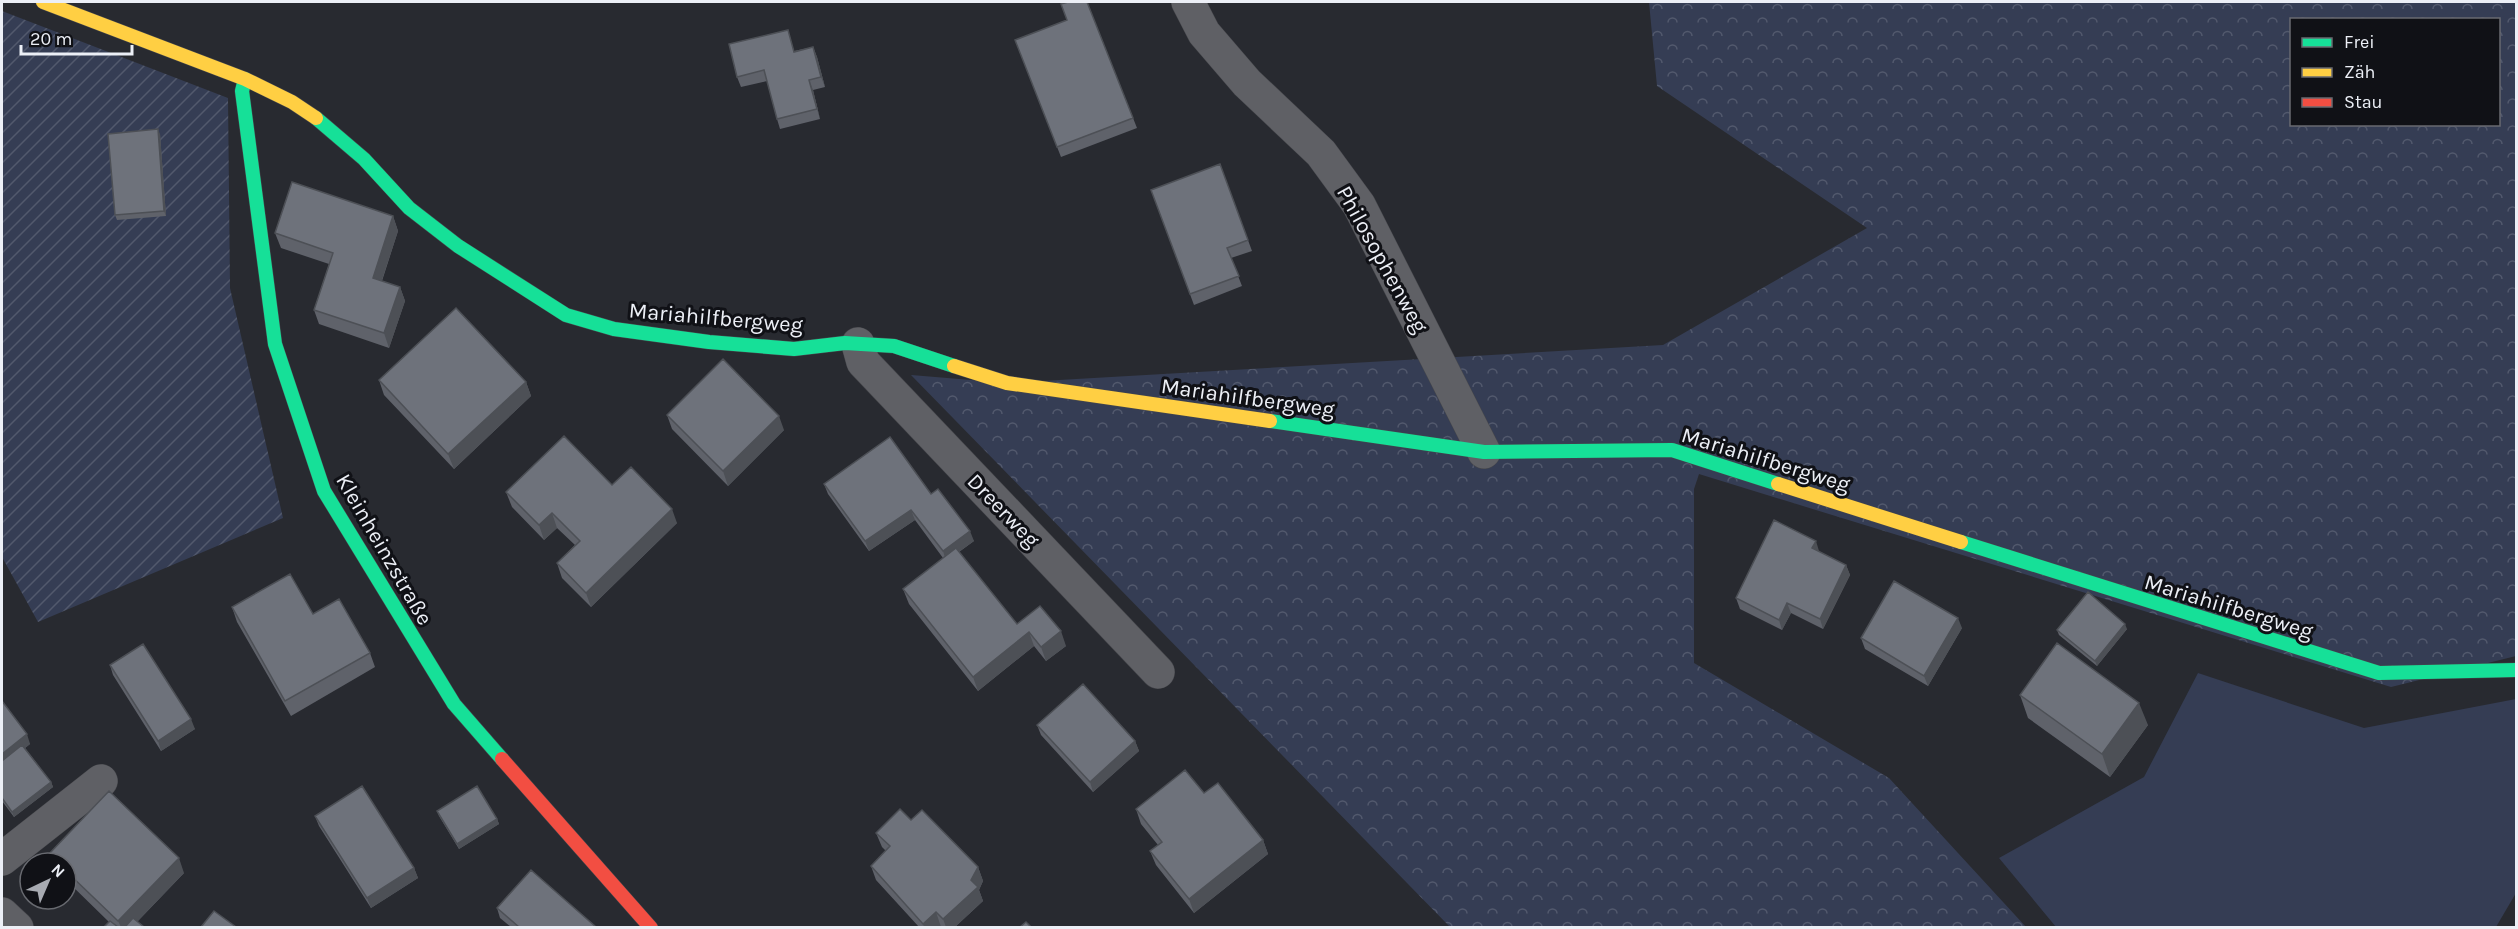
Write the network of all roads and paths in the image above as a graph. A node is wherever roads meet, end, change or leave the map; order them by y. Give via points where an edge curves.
1 (43, 2) edge
2 (1188, 2) edge
3 (245, 79) junction
4 (858, 344) junction
5 (1484, 452) junction
6 (2517, 670) edge
7 (1158, 672) dead end
8 (101, 781) dead end
9 (2, 859) edge
10 (2, 914) edge
11 (17, 927) edge
12 (651, 927) edge

1 - 3 street, Mariahilfbergweg
2 - 5 street, Philosophenweg via 1204,33 1247,83 1321,153 1359,205
3 - 4 street, Mariahilfbergweg via 326,124 433,227 566,315 614,329 709,342 794,349
3 - 12 street, Kleinheinzstraße via 242,91 275,344 324,491 454,704
4 - 5 street, Mariahilfbergweg via 894,346 1007,383
4 - 7 street, Dreerweg via 863,362
5 - 6 street, Mariahilfbergweg via 1672,450 2379,673
8 - 9 street
10 - 11 street

